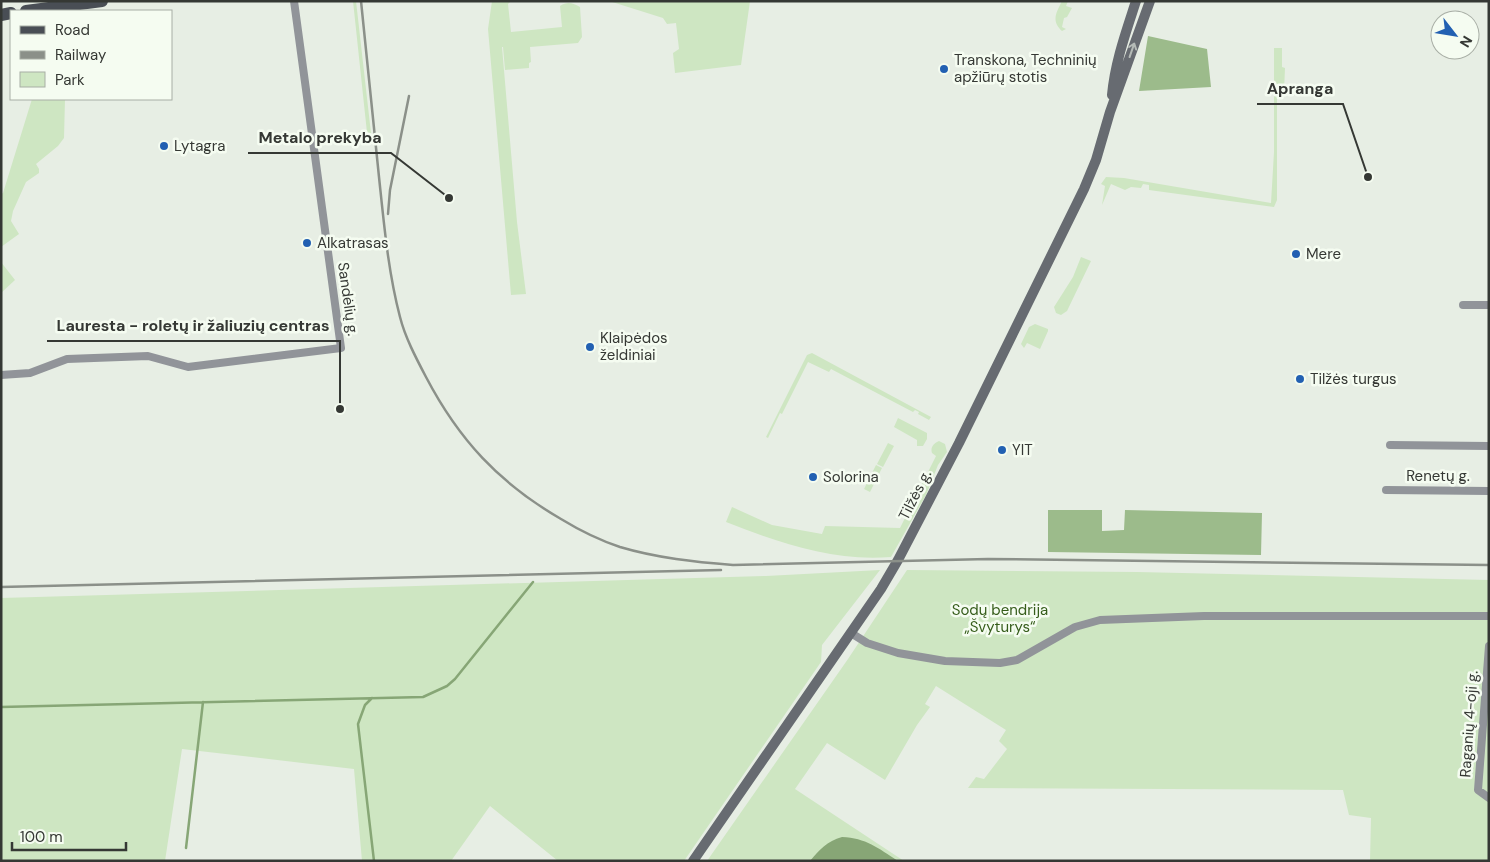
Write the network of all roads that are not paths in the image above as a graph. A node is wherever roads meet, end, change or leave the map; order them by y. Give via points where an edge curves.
1 (102, 1) edge
2 (294, 1) edge
3 (1136, 1) edge
4 (1150, 1) edge
5 (34, 10) edge
6 (1110, 112) junction
7 (1463, 304) dead end
8 (1489, 305) edge
9 (1, 375) edge
10 (1390, 445) dead end
11 (1489, 446) edge
12 (1386, 490) dead end
13 (1489, 490) edge
14 (1489, 616) edge
15 (851, 633) junction
16 (1489, 646) edge
17 (1489, 798) edge
18 (693, 861) edge

1 - 5 main road
2 - 9 street, Sandėlių g. via 341,348 188,367 148,356 67,359 30,373
3 - 6 main road, Tilžės g. via 1121,47
6 -> 4 main road, Tilžės g.
6 - 15 main road, Tilžės g. via 1084,189 959,443 896,565
7 - 8 street
10 - 11 street
12 - 13 street, Renetų g.
14 - 15 street via 1204,616 1100,620 1086,622 1017,660 1000,663 944,661 898,653 867,643
15 - 18 main road, Tilžės g.
16 - 17 street, Raganių 4-oji g. via 1478,790

